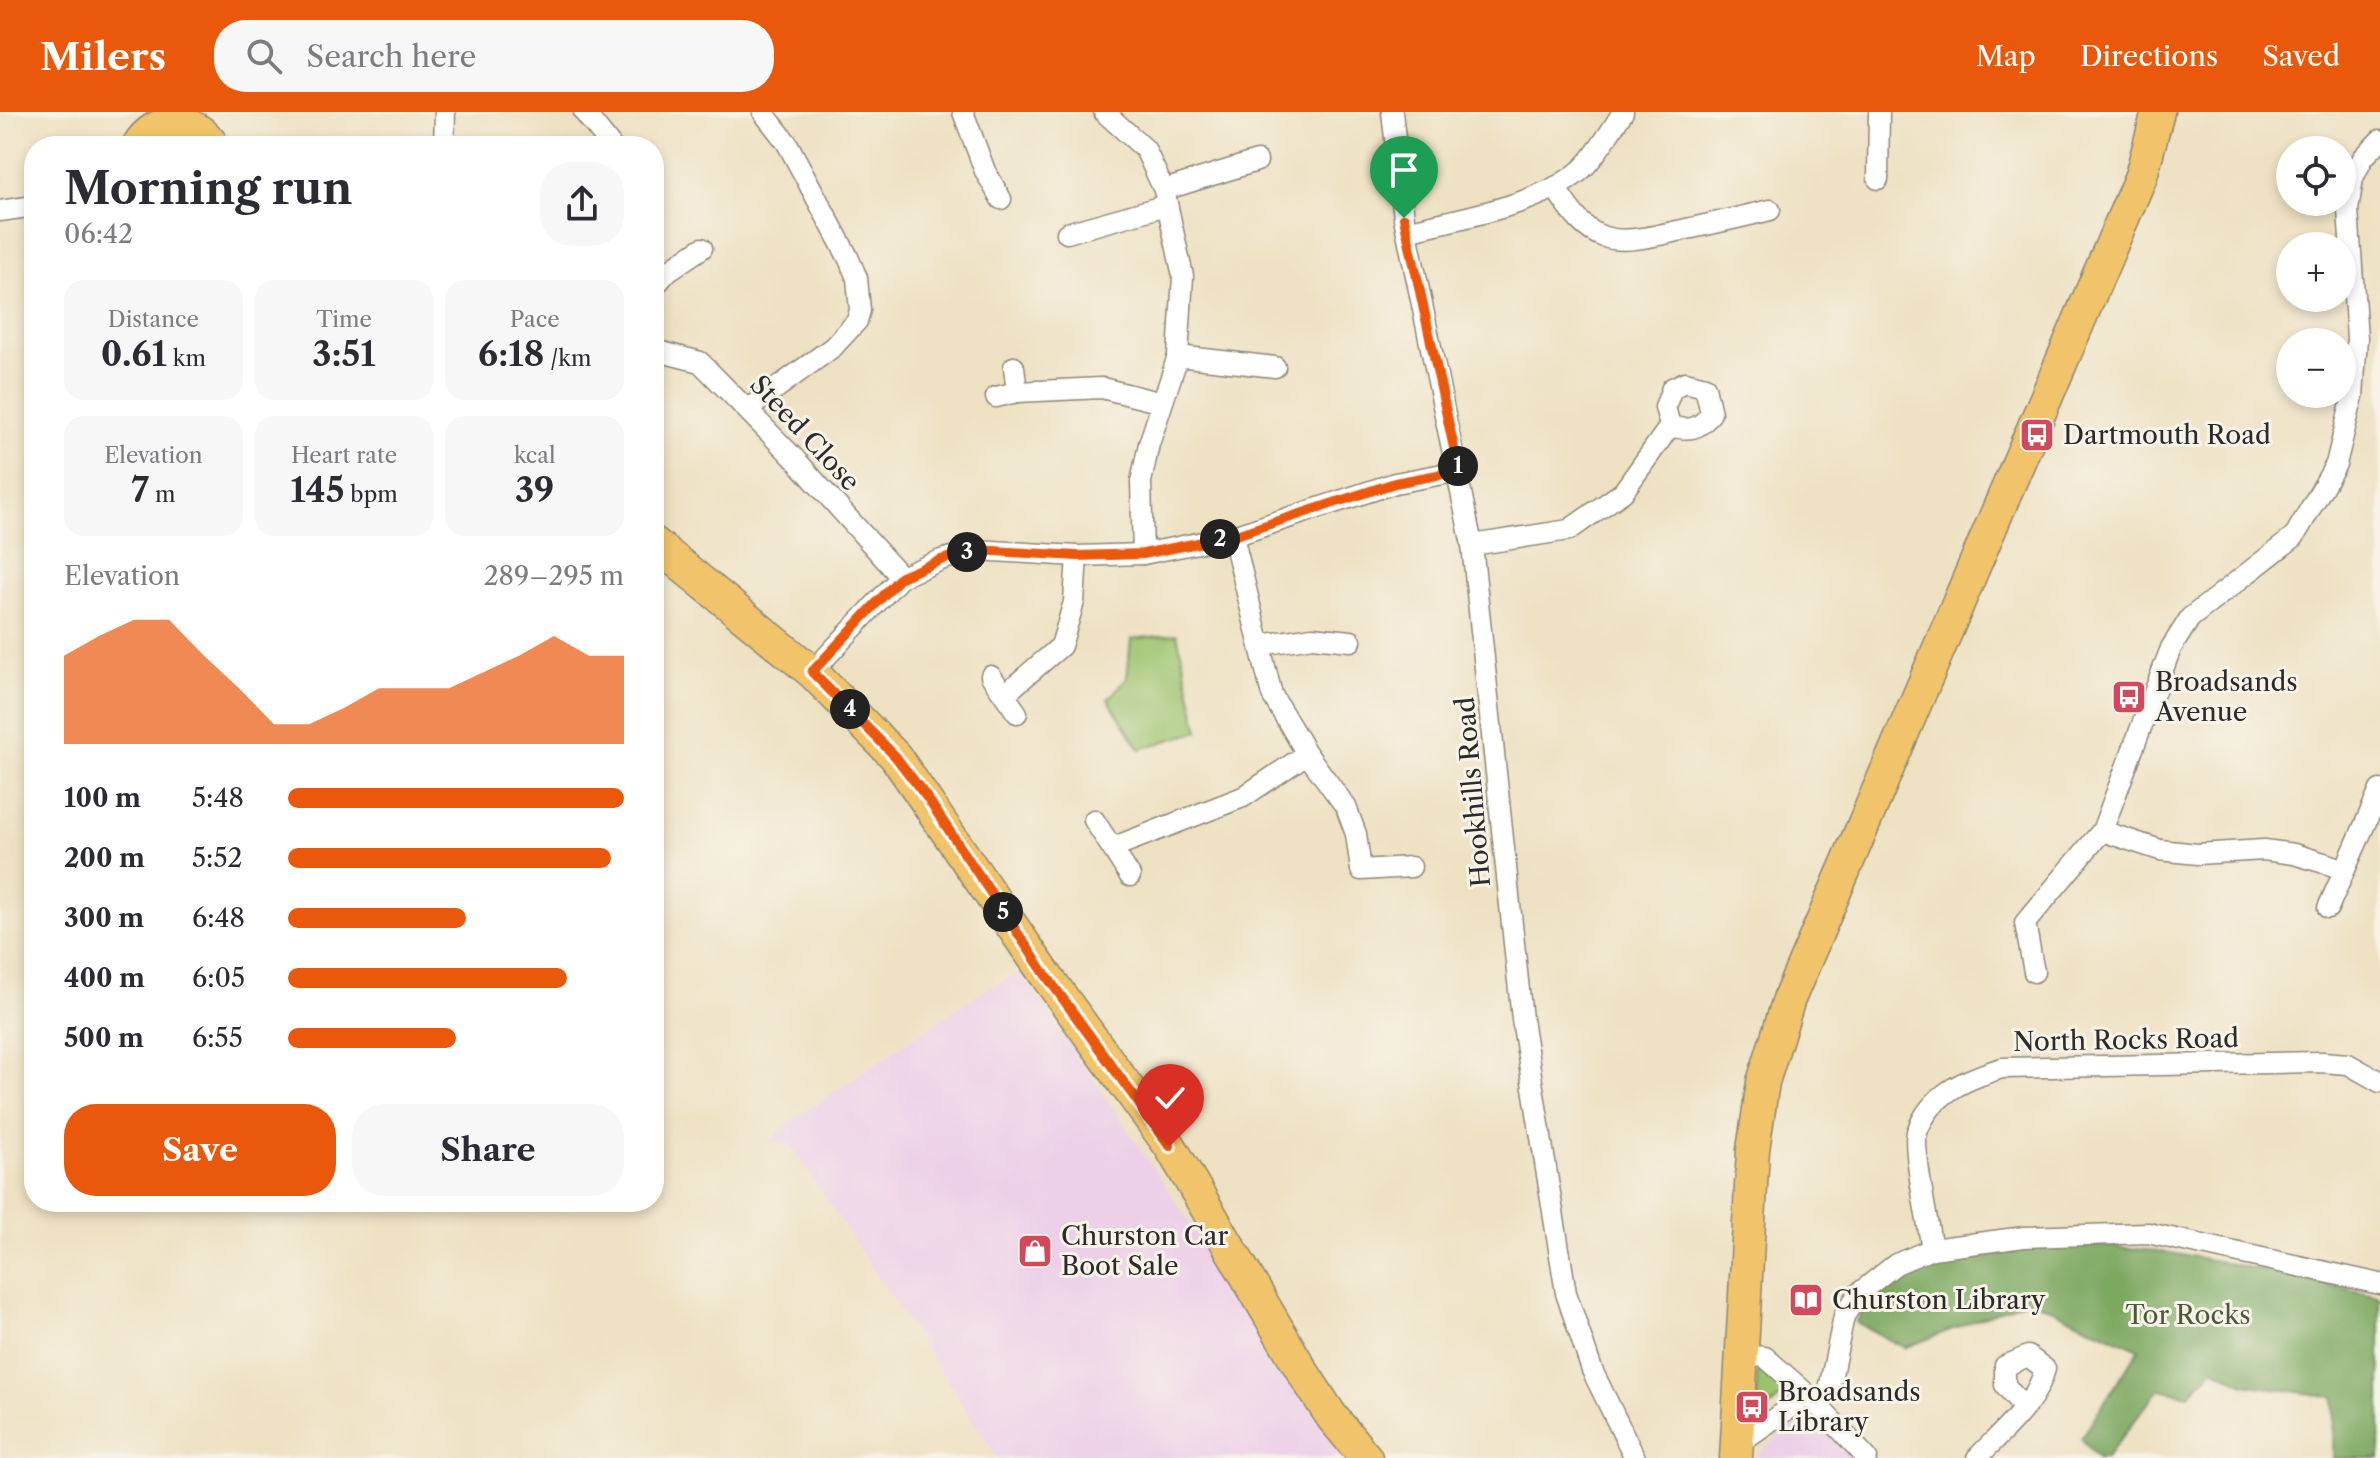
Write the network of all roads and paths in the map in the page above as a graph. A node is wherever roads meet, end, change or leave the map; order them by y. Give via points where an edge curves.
1 (445, 112) edge
2 (584, 112) edge
3 (763, 112) edge
4 (963, 112) edge
5 (1104, 112) edge
6 (1392, 112) edge
7 (1623, 112) edge
8 (1879, 112) edge
9 (2158, 112) edge
10 (188, 118) edge
11 (147, 131) edge
12 (206, 136) edge
13 (444, 136) edge
14 (603, 136) edge
15 (2380, 140) edge
16 (1257, 161) dead end
17 (1878, 179) dead end
18 (1555, 187) junction
19 (1166, 198) junction
20 (1001, 199) dead end
21 (24, 207) edge
22 (1770, 210) dead end
23 (0, 211) edge
24 (1407, 231) junction
25 (1067, 233) dead end
26 (702, 248) dead end
27 (664, 276) edge
28 (664, 353) edge
29 (1178, 356) junction
30 (1014, 367) dead end
31 (1275, 367) dead end
32 (1017, 392) junction
33 (996, 397) dead end
34 (1162, 403) junction
35 (748, 409) junction
36 (1670, 426) dead end
37 (1459, 471) junction
38 (1233, 536) junction
39 (1472, 545) junction
40 (664, 551) edge
41 (1143, 554) junction
42 (1077, 556) junction
43 (901, 577) junction
44 (1351, 641) dead end
45 (1261, 645) junction
46 (812, 672) junction
47 (991, 676) dead end
48 (1005, 694) junction
49 (1017, 713) dead end
50 (1307, 754) junction
51 (2380, 790) edge
52 (1094, 820) dead end
53 (2102, 831) junction
54 (1114, 847) junction
55 (1411, 867) dead end
56 (2344, 869) junction
57 (1130, 876) dead end
58 (2328, 908) dead end
59 (2034, 972) dead end
60 (2380, 1082) edge
61 (1932, 1249) junction
62 (2380, 1284) edge
63 (1739, 1355) junction
64 (1813, 1400) junction
65 (2024, 1408) dead end
66 (1736, 1452) edge
67 (1366, 1458) edge
68 (1635, 1458) edge
69 (1867, 1458) edge
70 (1977, 1458) edge

1 - 13 street
2 - 14 street
3 - 35 street via 787,143 848,257 857,278 860,310 857,321 833,347
4 - 20 street
5 - 19 street via 1145,149
6 - 24 street, Hookhills Road
7 - 18 street via 1585,166
8 - 17 street
9 - 63 main road via 2141,176 1784,1012 1763,1082 1753,1150
10 - 11 main road
10 - 12 main road
15 - 53 street via 2353,178 2348,210 2357,338 2353,396 2336,464 2294,537 2190,618 2171,648
16 - 19 street
18 - 22 street via 1588,229 1627,243
18 - 24 street
19 - 25 street
19 - 29 street via 1183,276
21 - 23 street
24 - 37 street, Hookhills Road
26 - 27 street
28 - 35 street, Steed Close via 700,362
29 - 31 street
29 - 34 street
30 - 32 street
32 - 33 street
32 - 34 street via 1102,388
34 - 41 street via 1141,482
35 - 43 street, Steed Close
36 - 39 street via 1623,492 1569,530
37 - 38 street via 1395,483
37 - 39 street, Hookhills Road
38 - 41 street
38 - 45 street
39 - 68 street, Hookhills Road via 1522,1019 1566,1293 1592,1370
40 - 46 main road
41 - 42 street
42 - 43 street via 976,550
42 - 48 street via 1074,602 1061,646
43 - 46 street
44 - 45 street via 1312,637
45 - 50 street via 1272,695
46 - 67 main road via 895,756 928,799 1045,974 1170,1146 1304,1374
47 - 48 street
48 - 49 street
50 - 54 street via 1243,797
50 - 55 street via 1346,807 1356,834 1352,872
51 - 56 street
52 - 54 street
53 - 56 street via 2160,850 2264,850
53 - 59 street via 2025,923
54 - 57 street
56 - 58 street
60 - 61 street, North Rocks Road via 2348,1064 2322,1062 2002,1068 1962,1080 1936,1101 1916,1135
61 - 62 street via 2024,1237 2148,1233
61 - 64 street via 1896,1264 1859,1293 1844,1316 1828,1394
63 - 64 street via 1765,1357
63 - 66 main road
64 - 66 street
64 - 69 street
65 - 70 street

